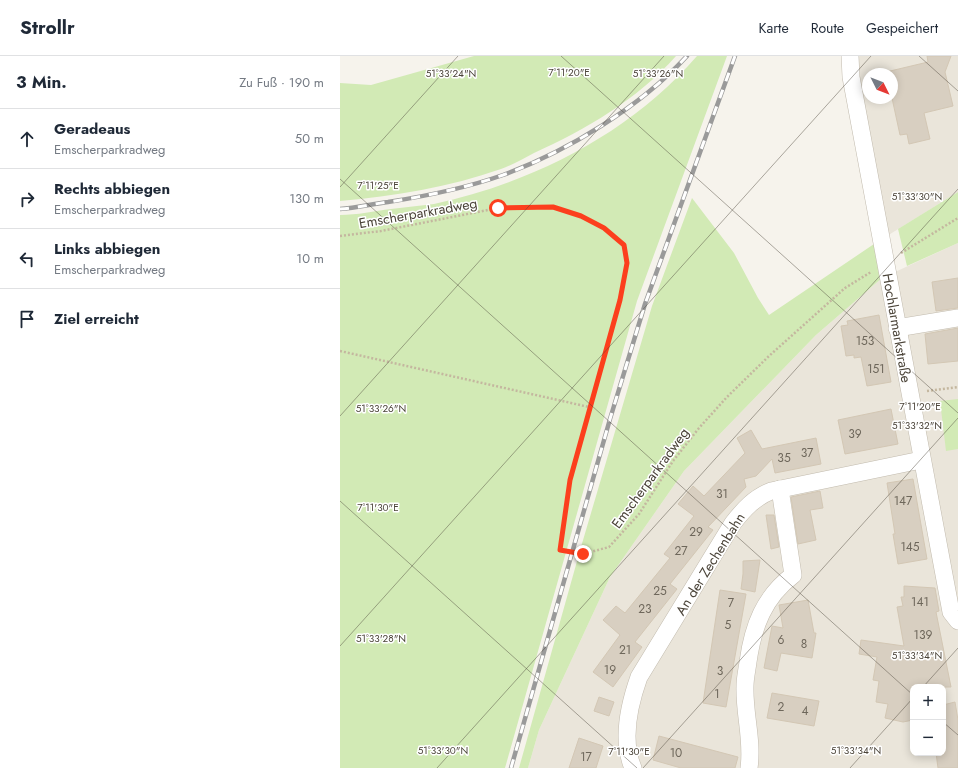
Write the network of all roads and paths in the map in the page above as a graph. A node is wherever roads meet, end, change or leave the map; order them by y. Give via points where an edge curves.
1 (850, 56) edge
2 (958, 218) edge
3 (340, 236) edge
4 (886, 262) junction
5 (958, 318) edge
6 (897, 328) junction
7 (340, 351) edge
8 (958, 387) edge
9 (909, 393) junction
10 (589, 407) junction
11 (921, 460) junction
12 (780, 489) junction
13 (958, 621) edge
14 (633, 768) edge
15 (749, 768) edge

1 - 4 street, Hochlarmarkstraße via 851,76
2 - 4 path, Emscherparkradweg
3 - 10 path, Emscherparkradweg via 381,231 498,208 553,207 581,216 604,228 624,245 627,263 620,300
4 - 6 street, Hochlarmarkstraße
4 - 10 path, Emscherparkradweg via 845,288 769,356 699,428 673,461 639,514 609,547 583,554 560,550 570,480
5 - 6 street
6 - 9 street, Hochlarmarkstraße
7 - 10 path
8 - 9 path
9 - 11 street, Hochlarmarkstraße
11 - 12 street, An der Zechenbahn
11 - 13 street, Hochlarmarkstraße via 951,612
12 - 14 street, An der Zechenbahn via 760,495 733,523 639,677 628,724 627,743
12 - 15 street via 793,575 770,597 757,621 751,640 744,686 751,751

